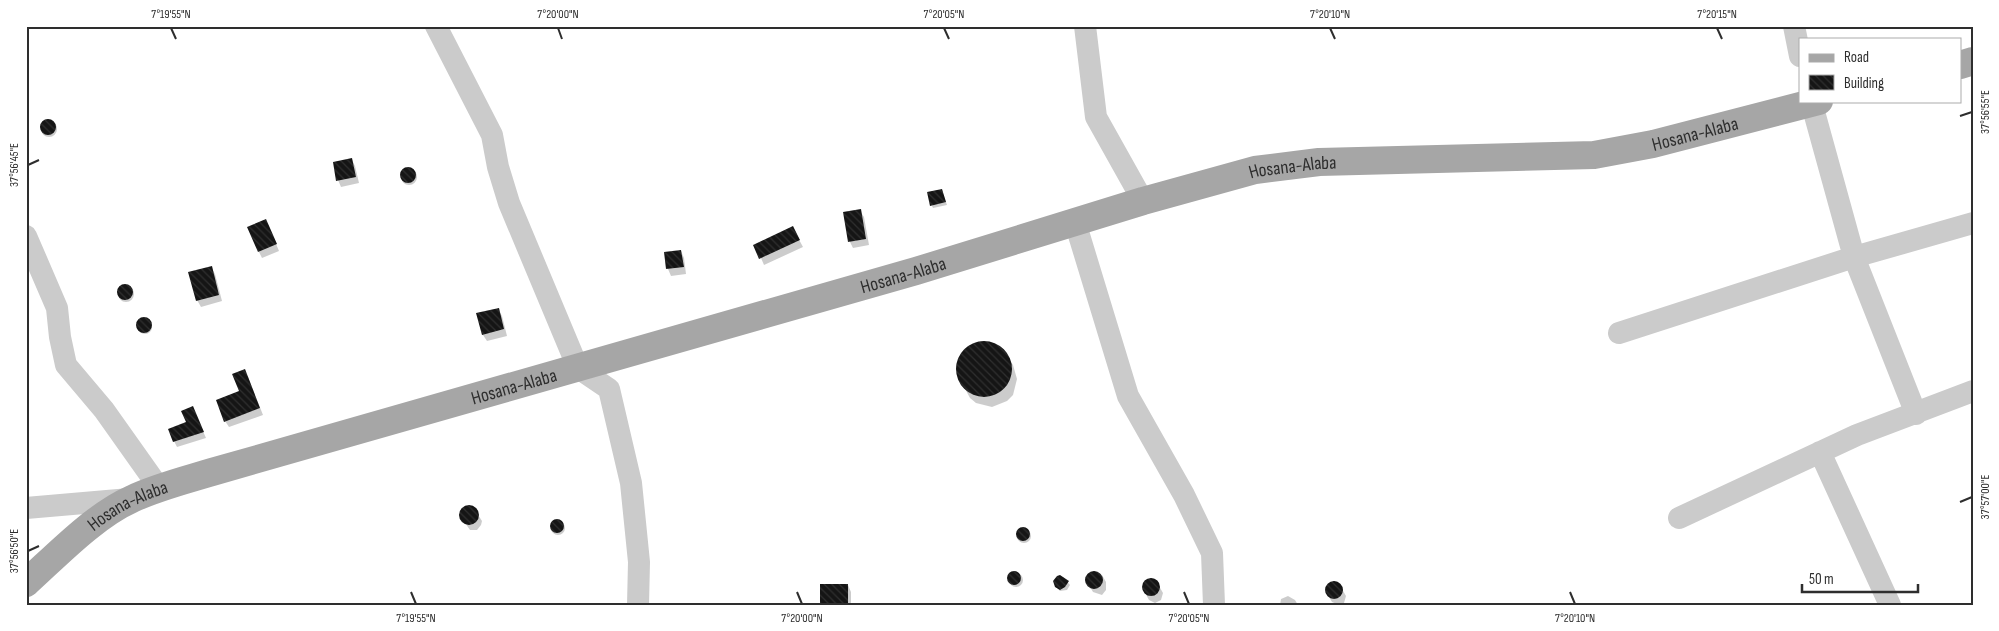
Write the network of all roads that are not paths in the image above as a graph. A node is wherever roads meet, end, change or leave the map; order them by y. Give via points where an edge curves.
1 (436, 26) edge
2 (1085, 26) edge
3 (1794, 26) edge
4 (1799, 51) edge
5 (1814, 102) edge
6 (1143, 201) junction
7 (1075, 222) junction
8 (1973, 223) edge
9 (26, 236) edge
10 (1854, 257) junction
11 (1619, 333) dead end
12 (578, 368) junction
13 (1973, 391) edge
14 (1916, 414) junction
15 (1820, 452) junction
16 (160, 489) junction
17 (131, 499) junction
18 (26, 508) edge
19 (1679, 518) dead end
20 (26, 583) edge
21 (638, 605) edge
22 (1214, 605) edge
23 (1890, 605) edge

1 - 12 street via 492,135 509,203
2 - 6 street via 1096,117
3 - 4 street
5 - 6 main road, Hosana-Alaba via 1653,144 1594,154 1319,162 1255,170
5 - 10 street
6 - 7 main road, Hosana-Alaba
7 - 12 main road, Hosana-Alaba
7 - 22 street via 1128,396 1184,495 1212,553
8 - 10 street
9 - 16 street via 57,308 66,365 104,410
10 - 11 street
10 - 14 street
12 - 16 main road, Hosana-Alaba
12 - 21 street via 609,389 631,484 639,562
13 - 14 street
14 - 15 street
15 - 19 street
15 - 23 street
16 - 17 main road, Hosana-Alaba
17 - 18 street
17 - 20 main road, Hosana-Alaba via 93,524

